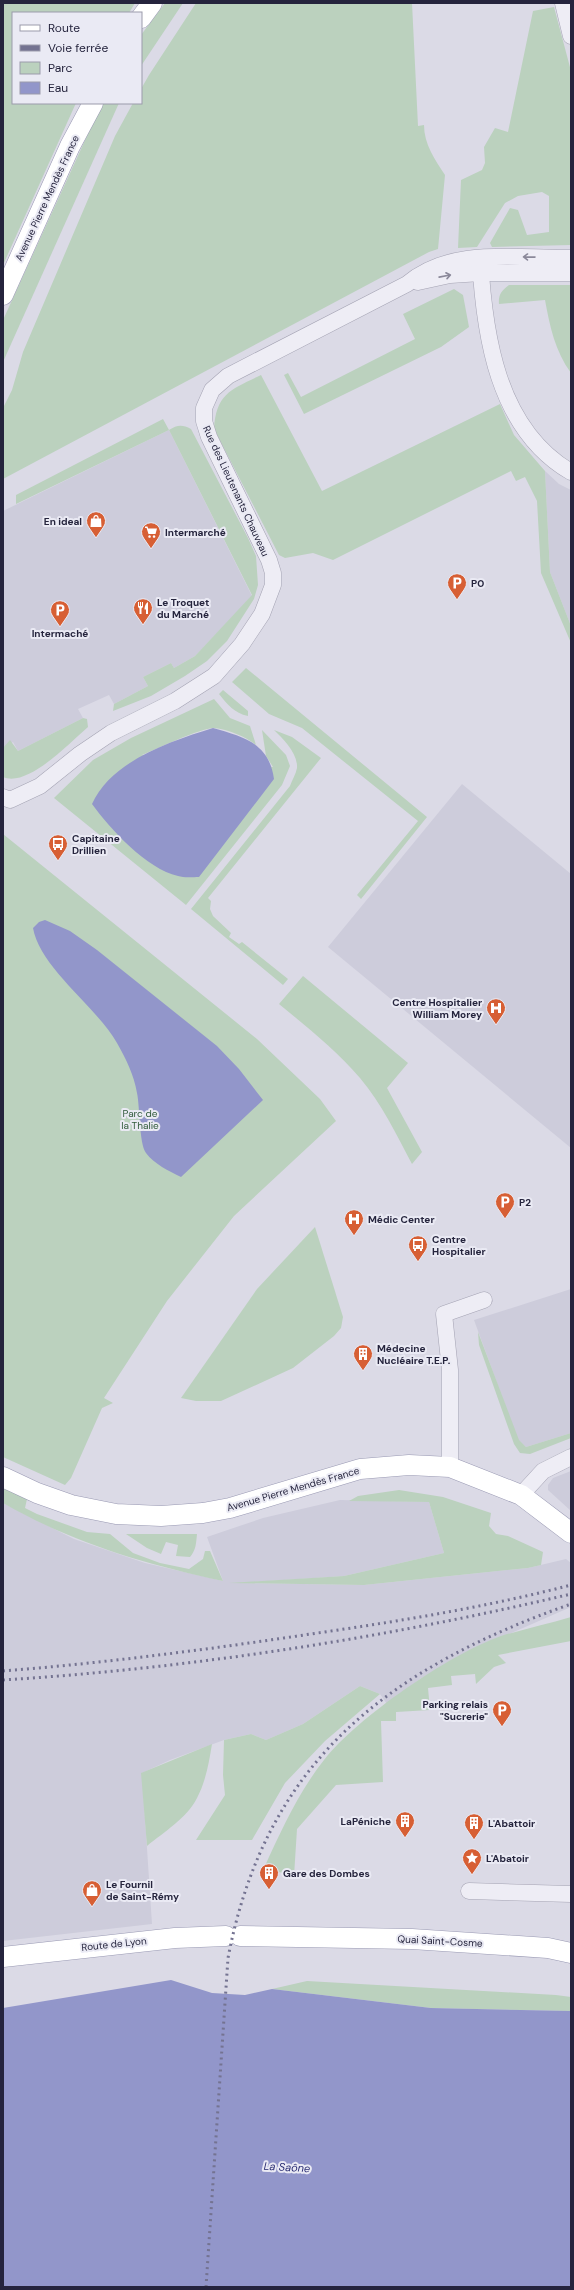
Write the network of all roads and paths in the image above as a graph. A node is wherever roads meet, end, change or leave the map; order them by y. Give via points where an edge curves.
1 (152, 3) edge
2 (563, 3) edge
3 (142, 17) edge
4 (571, 36) edge
5 (92, 104) edge
6 (571, 258) edge
7 (481, 265) junction
8 (571, 273) edge
9 (3, 295) edge
10 (571, 472) edge
11 (6, 799) edge
12 (484, 1300) dead end
13 (571, 1457) edge
14 (450, 1466) junction
15 (3, 1477) edge
16 (521, 1495) junction
17 (571, 1533) edge
18 (469, 1891) dead end
19 (571, 1894) edge
20 (309, 1937) joint
21 (571, 1953) edge
22 (3, 1957) edge

1 - 3 main road
2 - 4 street
5 - 9 main road, Avenue Pierre Mendès France via 70,146
6 -> 7 street, Rue des Lieutenants Chauveau
7 - 8 street, Rue des Lieutenants Chauveau
7 - 10 street via 484,314 490,352 508,399 524,427 538,444
7 - 11 street, Rue des Lieutenants Chauveau via 461,259 442,264 228,376 212,390 204,408 206,429 266,551 273,573 270,597 262,614 242,644 214,676 175,701 111,733 40,786
12 - 14 street via 444,1314 450,1370
13 - 16 street via 543,1471
14 - 15 main road, Avenue Pierre Mendès France via 409,1465 360,1469 230,1508 161,1516 96,1511 55,1500
14 - 16 main road, Avenue Pierre Mendès France
16 - 17 main road, Avenue Pierre Mendès France
18 - 19 street
20 - 21 main road, Quai Saint-Cosme via 412,1939 548,1948
20 - 22 main road, Route de Lyon via 175,1938

